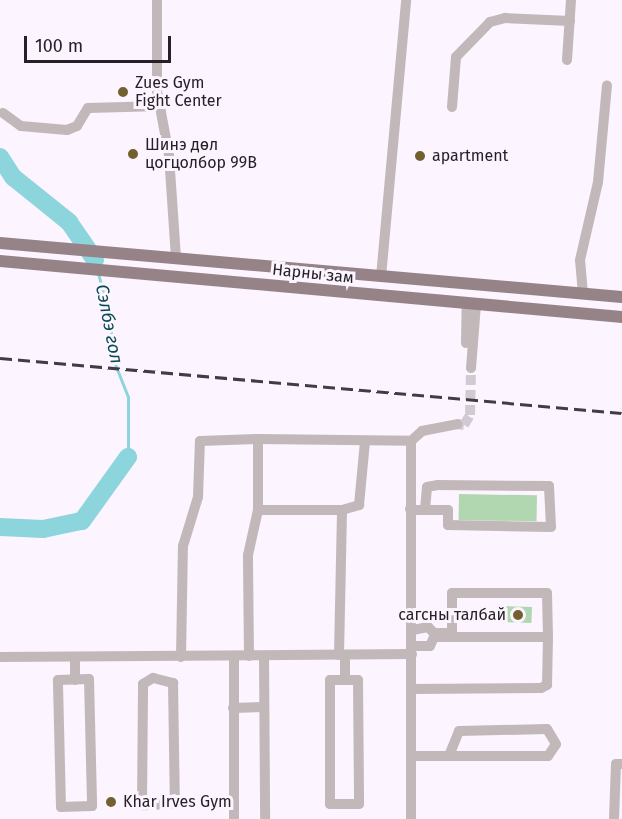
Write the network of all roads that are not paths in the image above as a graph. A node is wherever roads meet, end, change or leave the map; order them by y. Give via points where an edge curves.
1 (157, 0) edge
2 (406, 0) edge
3 (571, 0) edge
4 (570, 21) junction
5 (567, 60) dead end
6 (607, 85) dead end
7 (162, 106) junction
8 (452, 107) dead end
9 (3, 113) dead end
10 (0, 243) edge
11 (176, 257) junction
12 (0, 261) edge
13 (384, 277) junction
14 (583, 294) junction
15 (386, 297) junction
16 (622, 297) edge
17 (471, 305) junction
18 (622, 317) edge
19 (468, 367) tunnel mouth
20 (457, 424) dead end
21 (258, 439) junction
22 (365, 441) junction
23 (411, 441) junction
24 (410, 509) junction
25 (258, 510) junction
26 (342, 510) junction
27 (425, 510) junction
28 (412, 630) junction
29 (548, 637) junction
30 (412, 650) junction
31 (342, 655) junction
32 (249, 656) junction
33 (264, 656) junction
34 (0, 657) edge
35 (75, 657) junction
36 (152, 657) junction
37 (181, 657) junction
38 (234, 657) junction
39 (153, 678) junction
40 (75, 680) junction
41 (345, 680) junction
42 (412, 688) junction
43 (264, 707) junction
44 (233, 708) junction
45 (412, 756) junction
46 (449, 756) junction
47 (622, 764) edge
48 (234, 819) edge
49 (265, 819) edge
50 (411, 819) edge
51 (614, 819) edge

1 - 7 street
2 - 13 street
3 - 4 street
4 - 5 street
4 - 8 street via 505,18 490,22 456,57
6 - 14 street via 598,182 580,260
7 - 9 street via 88,108 77,126 67,130 21,126
7 - 11 street
10 - 11 main road, Нарны зам
11 - 13 main road, Нарны зам
12 - 15 main road, Нарны зам
13 - 14 main road, Нарны зам
13 - 15 main road
14 - 16 main road, Нарны зам
15 - 17 main road, Нарны зам
17 - 18 main road, Нарны зам
17 - 19 street
20 - 23 street via 422,431
21 - 22 street
21 - 25 street
21 - 37 street via 200,441 198,497 183,546
22 - 23 street
22 - 26 street via 361,502
23 - 24 street
24 - 27 street
24 - 28 street
25 - 26 street
25 - 32 street via 248,555
26 - 31 street
27 - 27 street via 427,488 438,485 549,486 551,528 448,525 448,510
28 - 29 street via 428,627 434,633 452,633 452,593 547,593
28 - 30 street
29 - 30 street via 434,637 430,646
29 - 42 street via 547,685 541,688
30 - 31 street
30 - 42 street
31 - 33 street
31 - 41 street
32 - 33 street
32 - 38 street
33 - 43 street
34 - 35 street
35 - 36 street
35 - 40 street
36 - 37 street
36 - 39 street
37 - 38 street
38 - 44 street
39 - 39 street via 173,683 175,804 142,805 143,684
40 - 40 street via 90,679 92,806 61,807 58,680
41 - 41 street via 330,680 330,804 359,804 358,680
42 - 45 street
43 - 44 street
43 - 49 street
44 - 48 street
45 - 46 street
45 - 50 street
46 - 46 street via 549,756 556,744 547,729 459,731
47 - 51 street via 616,764

